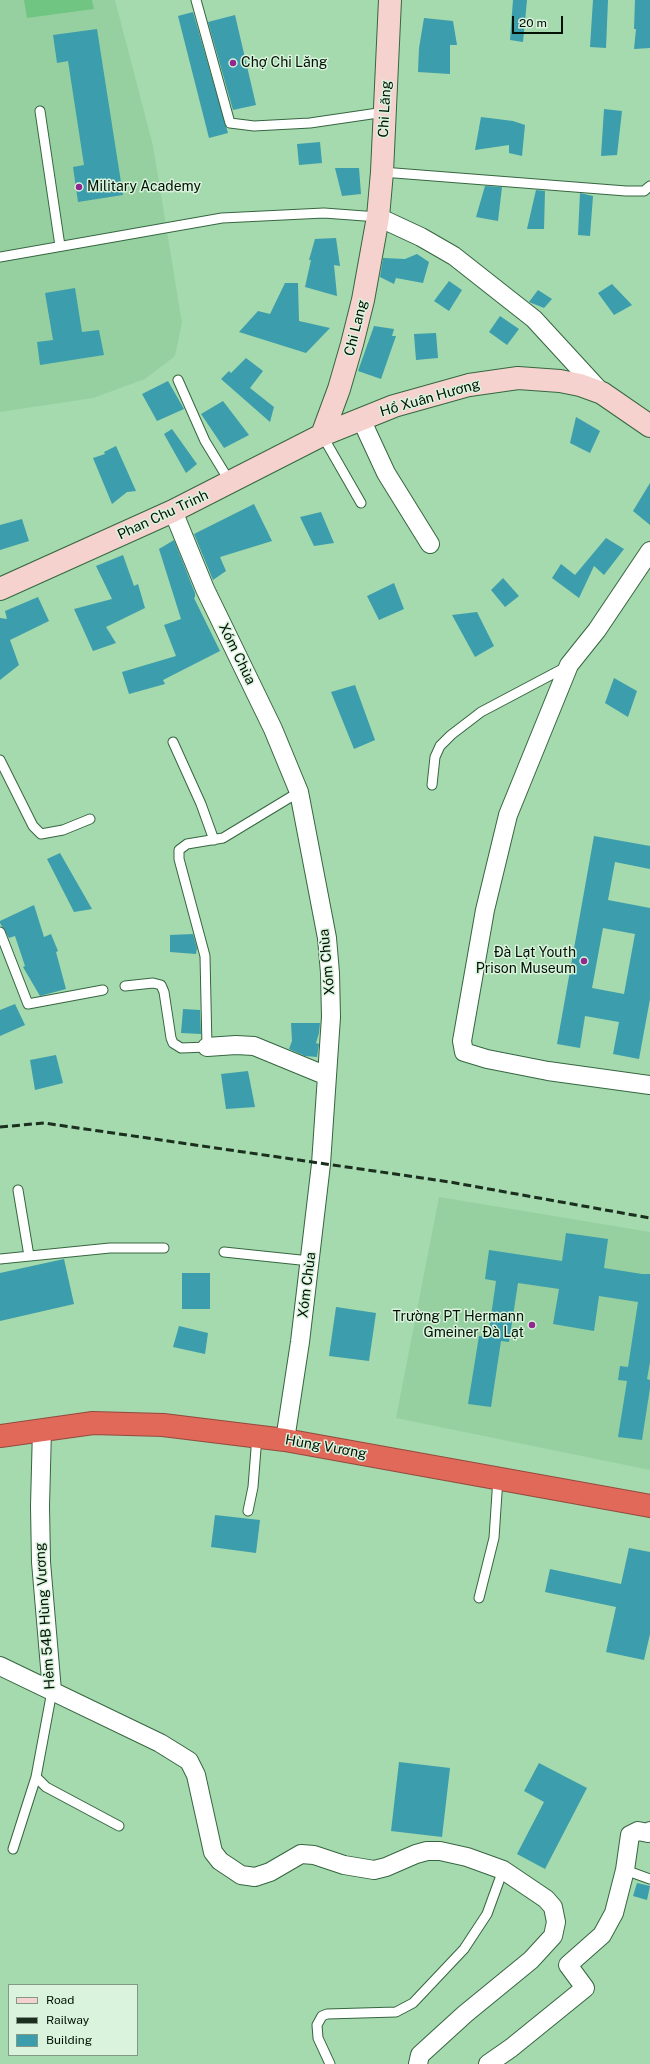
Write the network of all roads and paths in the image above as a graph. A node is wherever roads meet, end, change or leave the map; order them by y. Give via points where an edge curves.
1 (196, 0) edge
2 (390, 0) edge
3 (40, 111) dead end
4 (385, 112) junction
5 (382, 172) junction
6 (650, 186) edge
7 (378, 217) junction
8 (60, 246) junction
9 (0, 257) edge
10 (178, 380) dead end
11 (602, 393) junction
12 (361, 419) junction
13 (650, 426) edge
14 (322, 435) junction
15 (230, 482) junction
16 (361, 503) dead end
17 (173, 511) junction
18 (430, 544) dead end
19 (650, 551) edge
20 (0, 589) edge
21 (569, 665) junction
22 (173, 742) dead end
23 (0, 760) edge
24 (432, 785) dead end
25 (298, 792) junction
26 (90, 819) dead end
27 (214, 840) junction
28 (0, 932) edge
29 (125, 986) dead end
30 (103, 990) dead end
31 (207, 1047) junction
32 (327, 1076) junction
33 (650, 1085) edge
34 (18, 1190) dead end
35 (164, 1248) dead end
36 (224, 1252) dead end
37 (29, 1256) junction
38 (0, 1259) edge
39 (310, 1262) junction
40 (42, 1429) junction
41 (0, 1436) edge
42 (257, 1436) junction
43 (285, 1440) junction
44 (498, 1478) junction
45 (650, 1506) edge
46 (248, 1511) dead end
47 (478, 1598) dead end
48 (0, 1666) edge
49 (52, 1691) junction
50 (36, 1777) junction
51 (119, 1826) dead end
52 (650, 1831) edge
53 (13, 1849) dead end
54 (503, 1870) junction
55 (625, 1870) junction
56 (650, 1879) edge
57 (330, 2064) edge
58 (418, 2064) edge
59 (488, 2064) edge

1 - 4 lane via 230,123 254,126 310,124
2 - 4 main road, Chi Lăng
3 - 8 lane
4 - 5 main road, Chi Lăng
5 - 6 lane via 626,191 644,191
5 - 7 main road, Chi Lăng
7 - 8 lane via 324,213 222,218
7 - 11 street via 454,256 534,318
7 - 14 main road, Chi Lang via 354,336 339,389
8 - 9 lane
10 - 15 lane via 205,441
11 - 12 main road, Hồ Xuân Hương via 560,380 518,378 469,385 394,406
11 - 13 main road, Hồ Xuân Hương
12 - 14 main road, Hồ Xuân Hương
12 - 18 street via 386,473
14 - 15 main road, Phan Chu Trinh
14 - 16 lane
15 - 17 main road, Phan Chu Trinh
17 - 20 main road, Phan Chu Trinh
17 - 25 street, Xóm Chùa via 205,589 273,729
19 - 21 street via 597,630
21 - 24 lane via 481,712 451,735 440,746 435,757
21 - 33 street via 508,815 485,910 462,1041 464,1052 548,1071
22 - 27 lane
23 - 26 lane via 33,826 41,834 63,830
25 - 27 lane via 239,830
25 - 32 street, Xóm Chùa via 327,938 331,1017
27 - 31 lane via 187,844 179,850 179,859 205,956
28 - 30 lane via 28,1004
29 - 31 lane via 153,983 161,985 173,1043 181,1048
31 - 32 street via 254,1046
32 - 39 street, Xóm Chùa
34 - 37 lane
35 - 37 lane via 110,1248
36 - 39 lane
37 - 38 lane
39 - 43 street, Xóm Chùa
40 - 41 highway, Hùng Vương
40 - 42 highway, Hùng Vương via 93,1423 163,1425
40 - 49 street, Hẻm 54B Hùng Vương via 41,1562
42 - 43 highway, Hùng Vương
42 - 46 lane via 253,1487
43 - 44 highway, Hùng Vương
44 - 45 highway, Hùng Vương
44 - 47 lane via 494,1538
48 - 49 street
49 - 50 lane, Hẻm 54B Hùng Vương
49 - 54 street via 160,1743 189,1761 196,1775 213,1852 220,1861 241,1875 255,1876 270,1872 301,1854 314,1854 344,1865 374,1870 427,1851 467,1857
50 - 51 lane via 46,1787
50 - 53 lane, Hẻm 54B Hùng Vương
52 - 55 street via 638,1831 630,1835
54 - 57 lane via 487,1914 468,1943 413,2004 396,2012 322,2016 317,2025 318,2038
54 - 58 street via 537,1891 553,1907 556,1922 553,1936 531,1960 420,2055
55 - 56 lane
55 - 59 street via 614,1914 602,1935 568,1965 585,1988

